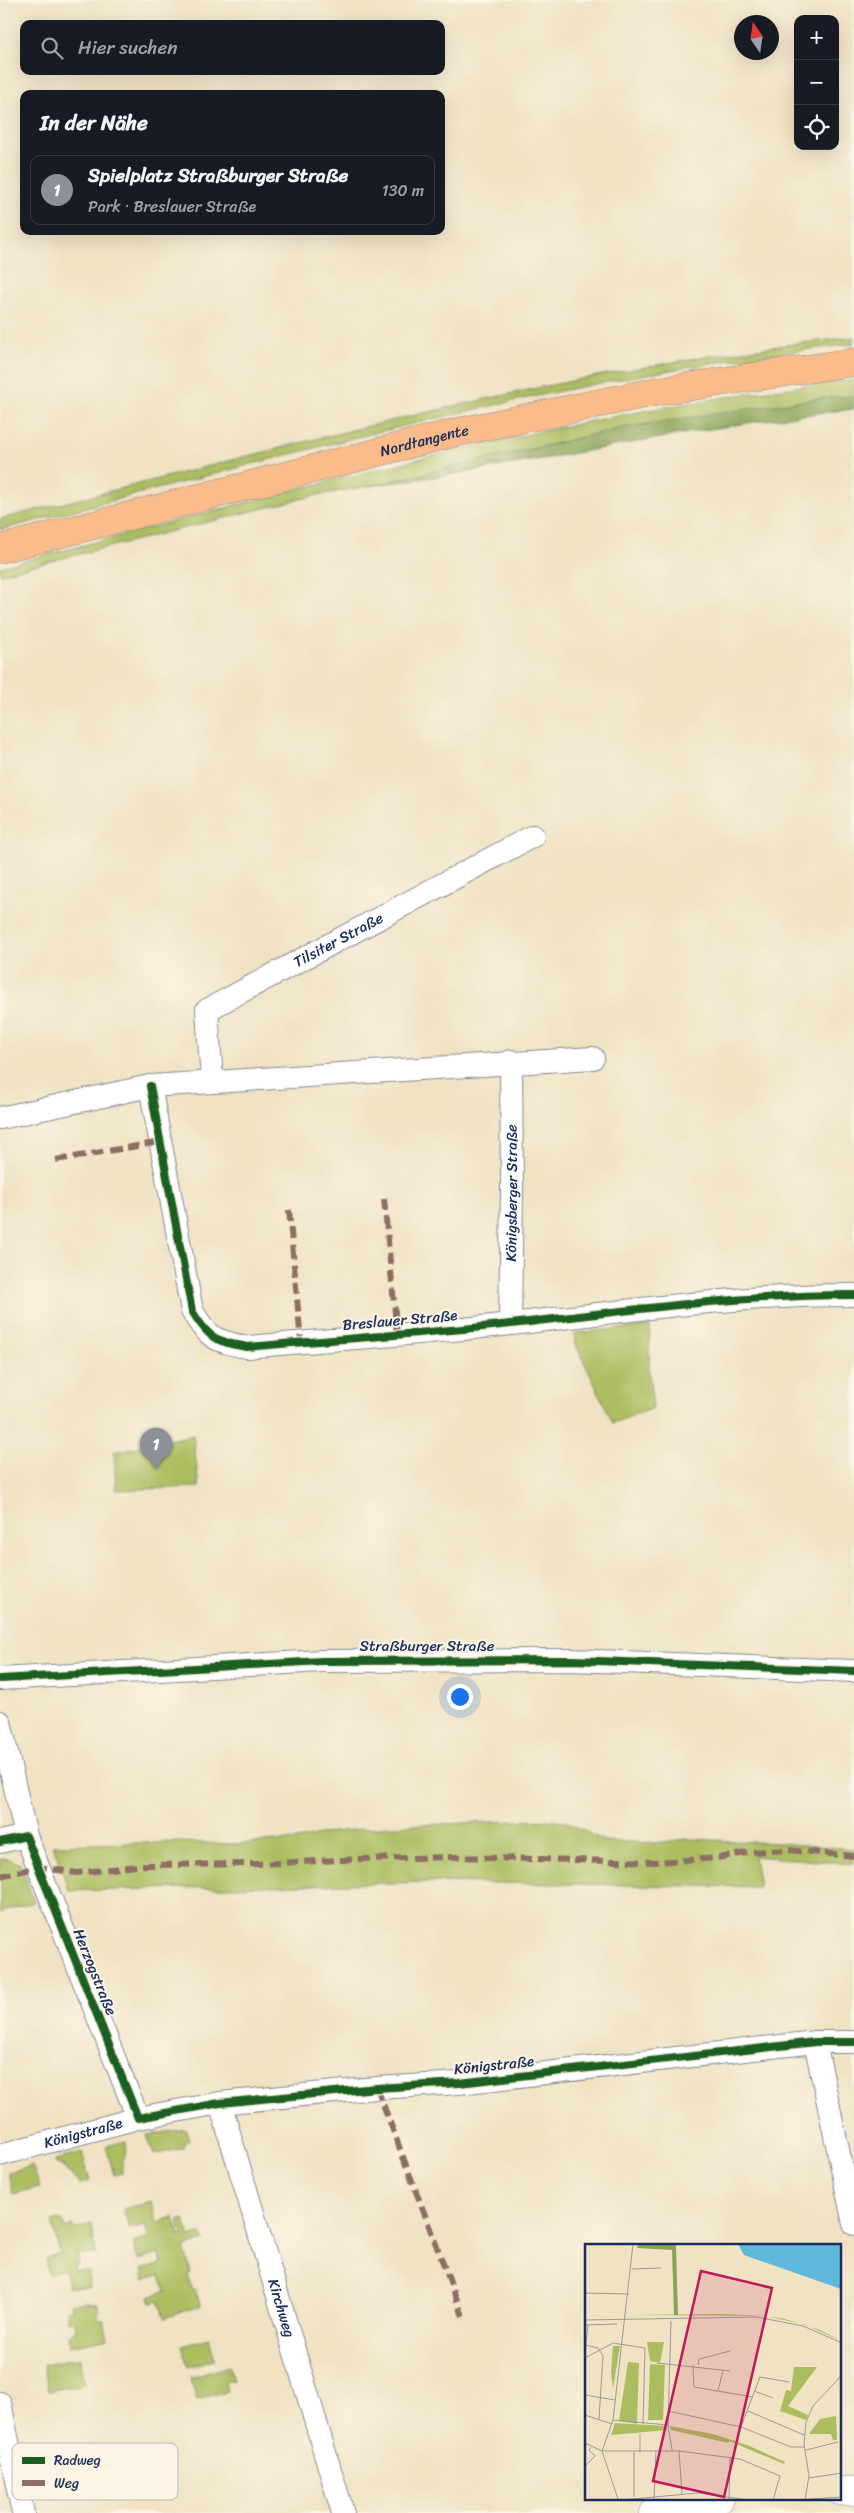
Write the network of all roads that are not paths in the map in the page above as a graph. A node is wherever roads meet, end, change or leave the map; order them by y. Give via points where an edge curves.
1 (854, 362) edge
2 (0, 549) edge
3 (533, 836) dead end
4 (592, 1058) dead end
5 (511, 1061) junction
6 (212, 1081) junction
7 (150, 1086) junction
8 (0, 1118) edge
9 (854, 1295) edge
10 (510, 1324) junction
11 (854, 1671) edge
12 (0, 1679) edge
13 (0, 1722) edge
14 (26, 1836) junction
15 (0, 1842) edge
16 (816, 2042) junction
17 (854, 2042) edge
18 (220, 2103) junction
19 (138, 2118) junction
20 (0, 2155) edge
21 (854, 2224) edge
22 (0, 2403) edge
23 (12, 2463) edge
24 (19, 2500) edge
25 (715, 2500) edge
26 (22, 2513) edge
27 (343, 2513) edge
28 (654, 2513) edge

1 - 2 main road, Nordtangente via 659,391 453,433
3 - 6 street, Tilsiter Straße via 207,1010
4 - 5 street
5 - 6 street
5 - 10 street, Königsberger Straße
6 - 7 street
7 - 8 street
7 - 10 street, Breslauer Straße via 192,1311 205,1331 222,1342 247,1347
9 - 10 street, Breslauer Straße via 724,1300
11 - 12 street, Straßburger Straße via 572,1660 322,1660
13 - 14 street, Herzogstraße
14 - 15 street
14 - 19 street, Herzogstraße
16 - 17 street, Königstraße
16 - 18 street, Königstraße via 459,2083
16 - 21 street
18 - 19 street, Königstraße
18 - 27 street, Kirchweg
19 - 20 street, Königstraße
22 - 23 street
24 - 26 street
25 - 28 street

